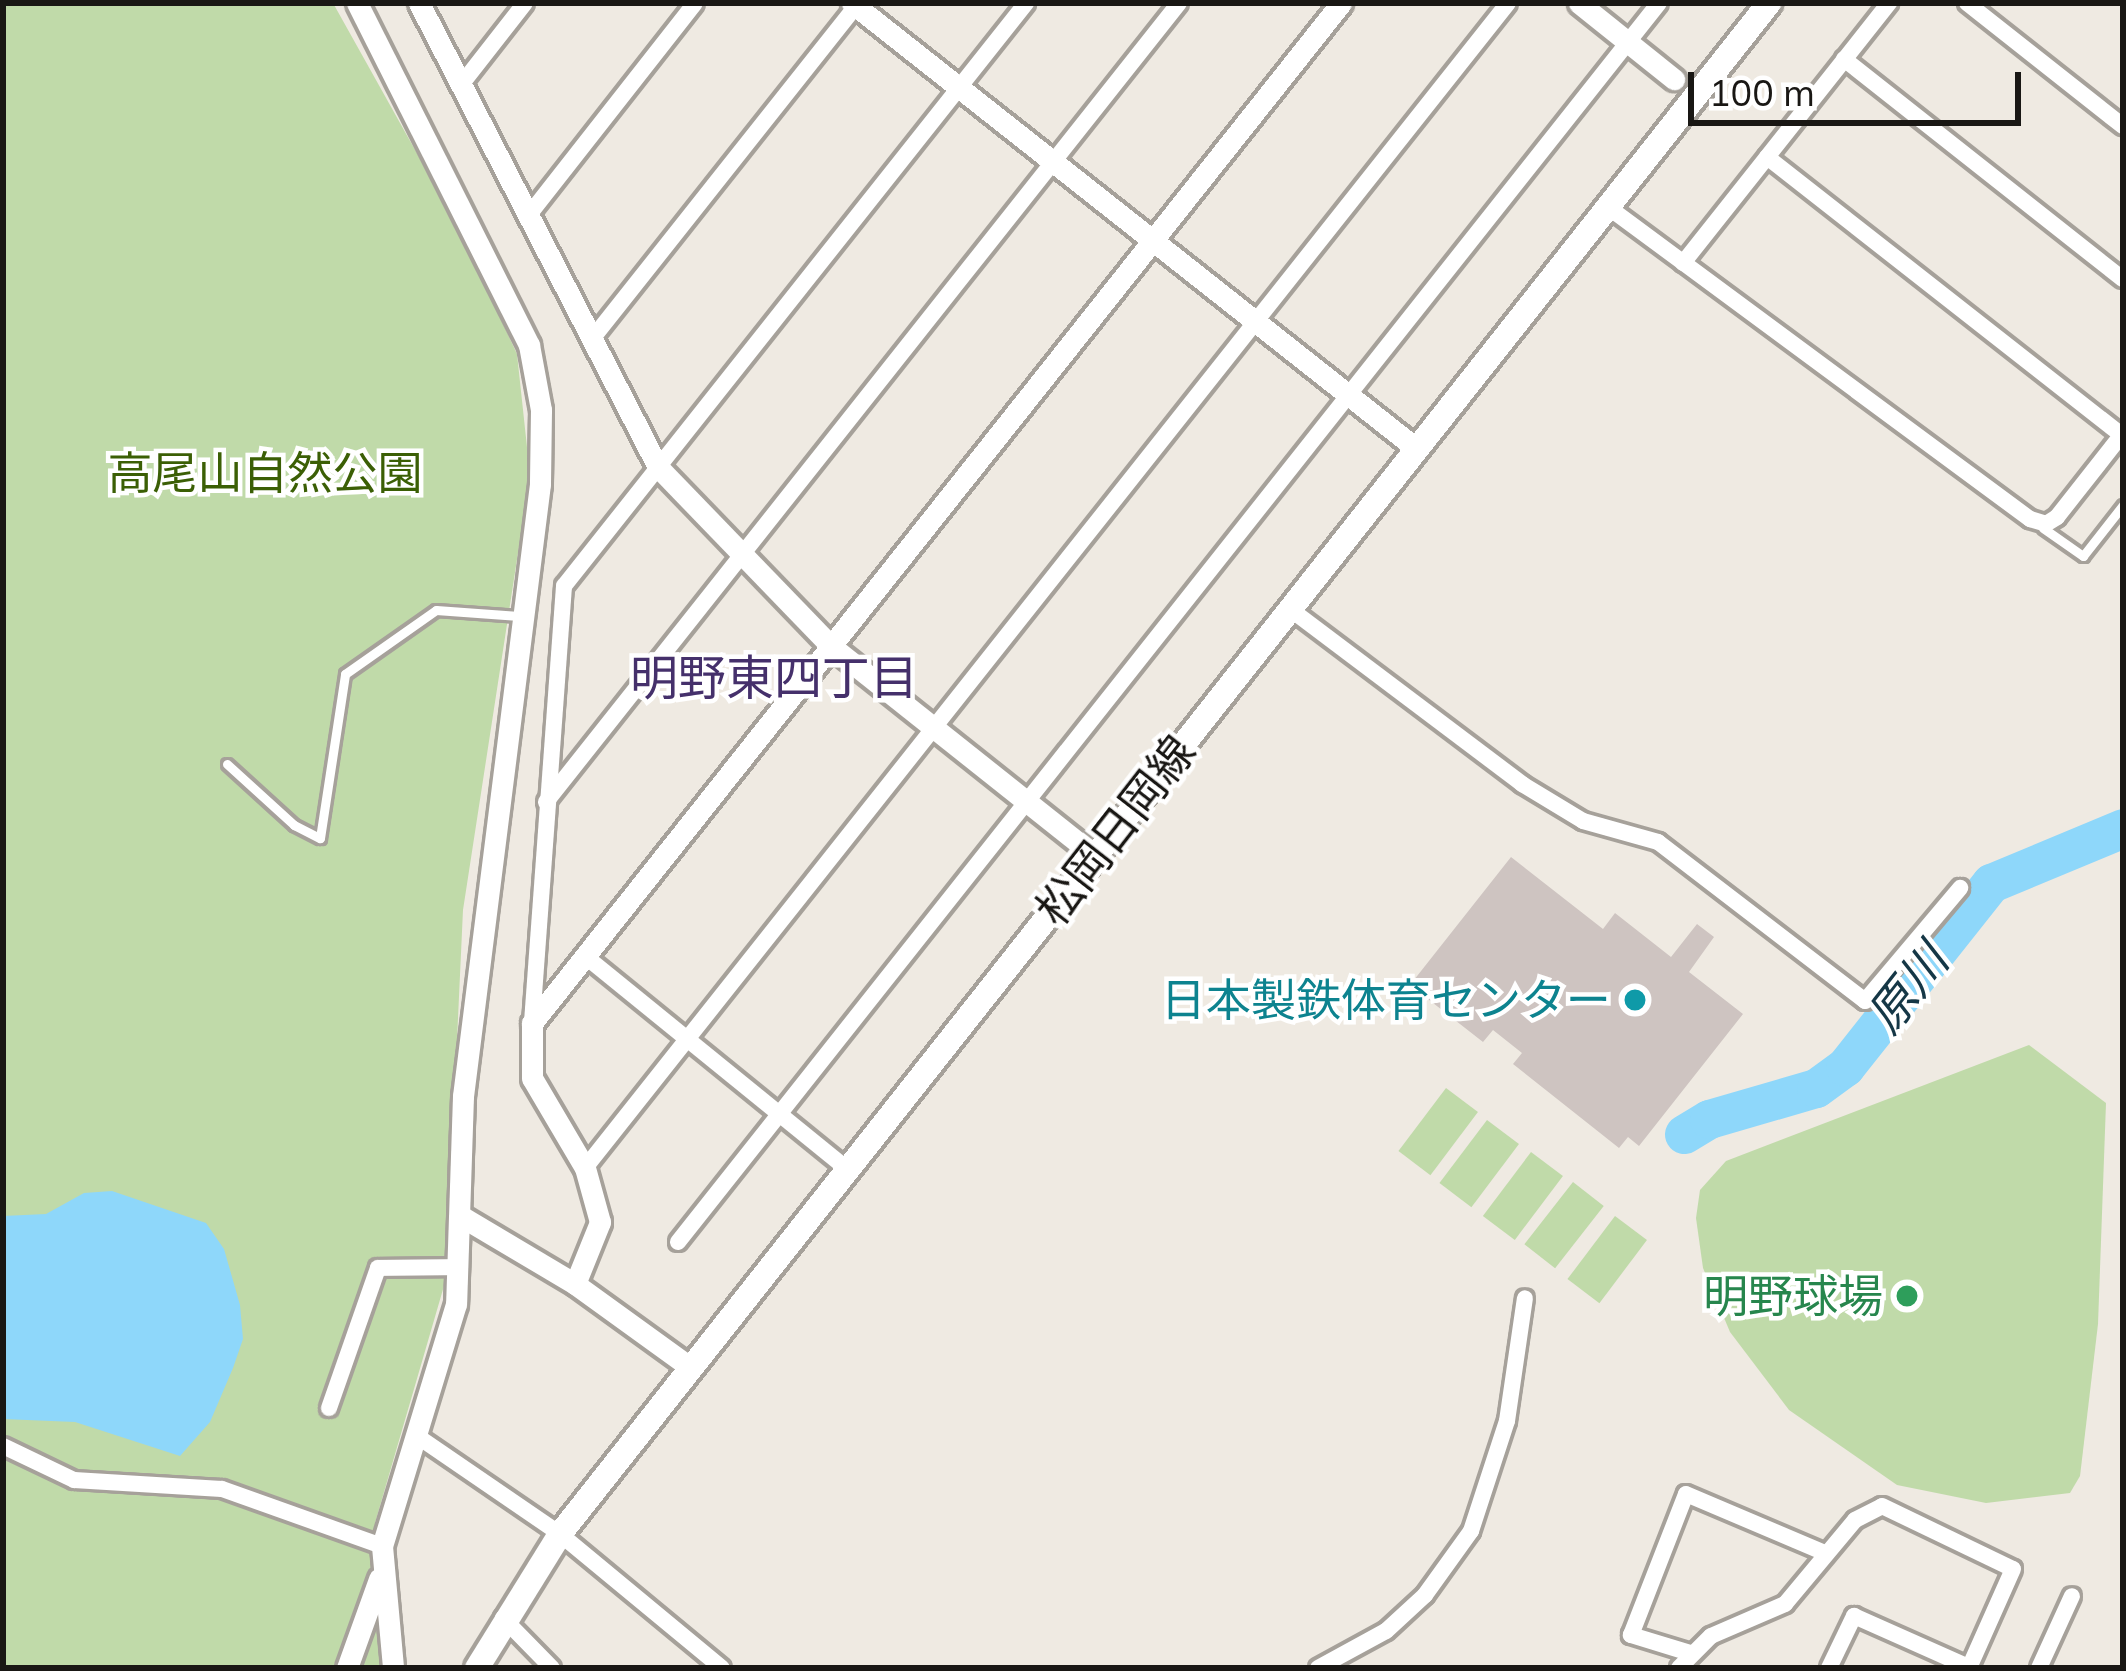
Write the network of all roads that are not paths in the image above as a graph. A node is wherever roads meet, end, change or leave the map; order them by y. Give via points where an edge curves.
1 (357, 3) edge
2 (419, 3) edge
3 (525, 3) edge
4 (695, 3) edge
5 (1026, 3) edge
6 (1179, 3) edge
7 (1341, 3) edge
8 (1508, 3) edge
9 (1579, 3) edge
10 (1659, 3) edge
11 (1769, 3) edge
12 (1888, 3) edge
13 (1967, 3) edge
14 (854, 5) edge
15 (1628, 42) junction
16 (1844, 58) junction
17 (1674, 79) dead end
18 (464, 80) junction
19 (959, 87) junction
20 (2123, 125) edge
21 (1767, 157) junction
22 (1053, 162) junction
23 (1608, 207) junction
24 (532, 211) junction
25 (1153, 241) junction
26 (1683, 263) junction
27 (2123, 279) edge
28 (1256, 322) junction
29 (596, 334) junction
30 (1348, 395) junction
31 (2122, 434) edge
32 (1417, 449) junction
33 (658, 467) junction
34 (2123, 505) edge
35 (2030, 519) junction
36 (741, 556) junction
37 (1290, 609) junction
38 (519, 616) junction
39 (831, 646) junction
40 (933, 729) junction
41 (227, 764) dead end
42 (1027, 802) junction
43 (544, 804) junction
44 (1095, 856) junction
45 (1960, 888) dead end
46 (585, 956) junction
47 (532, 1023) junction
48 (687, 1040) junction
49 (779, 1114) junction
50 (585, 1168) junction
51 (847, 1169) junction
52 (464, 1218) junction
53 (678, 1242) dead end
54 (460, 1267) junction
55 (575, 1284) junction
56 (1526, 1298) dead end
57 (691, 1368) junction
58 (329, 1408) dead end
59 (417, 1436) junction
60 (3, 1446) edge
61 (560, 1534) junction
62 (382, 1546) junction
63 (1825, 1553) junction
64 (379, 1578) junction
65 (2072, 1596) dead end
66 (503, 1618) junction
67 (1684, 1660) edge
68 (347, 1668) edge
69 (393, 1668) edge
70 (477, 1668) edge
71 (552, 1668) edge
72 (722, 1668) edge
73 (1318, 1668) edge
74 (1829, 1668) edge
75 (1970, 1668) edge
76 (2039, 1668) edge

1 - 38 street via 529,345 541,410 540,484
2 - 18 street
3 - 18 street
4 - 24 street
5 - 19 street
6 - 22 street
7 - 25 street
8 - 28 street
9 - 15 street
10 - 15 street
11 - 23 main road, 松岡日岡線
12 - 16 street
13 - 20 street
14 - 19 street
14 - 29 street
15 - 17 street
15 - 30 street
16 - 21 street
16 - 27 street
18 - 24 street
19 - 22 street
19 - 33 street
21 - 26 street
21 - 31 street
22 - 25 street
22 - 36 street
23 - 26 street
23 - 32 main road, 松岡日岡線
24 - 29 street
25 - 28 street
25 - 39 street
26 - 35 street
28 - 30 street
28 - 40 street
29 - 33 street
30 - 32 street
30 - 42 street
31 - 35 street via 2056,517 2046,524
32 - 37 main road, 松岡日岡線
33 - 36 street
33 - 43 street via 564,586
34 - 35 lane via 2083,556
36 - 39 street
36 - 43 street
37 - 44 main road, 松岡日岡線
37 - 45 street via 1522,784 1583,821 1658,842 1865,1000
38 - 41 lane via 436,610 345,674 320,838 294,825
38 - 52 street via 463,1096
39 - 40 street
39 - 46 street
40 - 42 street
40 - 48 street
42 - 44 street
42 - 49 street
43 - 47 street
44 - 51 main road, 松岡日岡線
46 - 47 street
46 - 48 street
47 - 50 street via 532,1078
48 - 49 street
48 - 50 street
49 - 51 street
49 - 53 street
50 - 55 street via 600,1222
51 - 57 main road, 松岡日岡線
52 - 54 street
52 - 55 street
54 - 58 street via 377,1268
54 - 59 street
55 - 57 street
56 - 73 street via 1507,1421 1471,1531 1425,1594 1386,1630
57 - 61 main road, 松岡日岡線
59 - 61 street
59 - 62 street
60 - 62 street via 74,1480 221,1489
61 - 66 main road, 松岡日岡線
61 - 72 street
62 - 64 street
63 - 67 street via 1785,1604 1739,1619
63 - 67 street via 1686,1494 1631,1635
63 - 75 street via 1855,1520 1882,1506 2013,1569
64 - 68 street
64 - 69 street
65 - 76 street
66 - 70 main road, 松岡日岡線
66 - 71 street
74 - 75 street via 1854,1616

